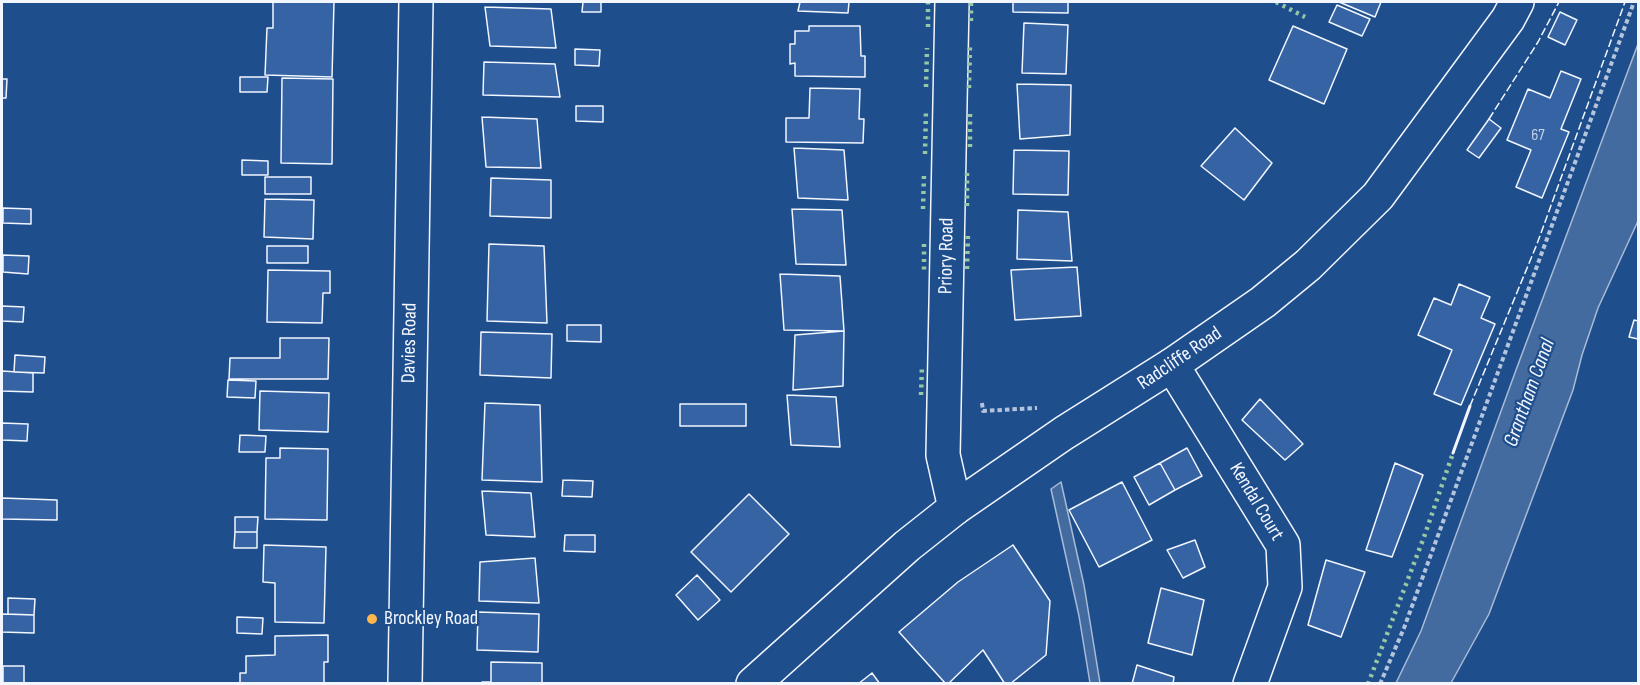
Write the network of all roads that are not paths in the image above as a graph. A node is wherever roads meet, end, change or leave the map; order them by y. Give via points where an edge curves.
1 (416, 2) edge
2 (952, 2) edge
3 (1517, 2) edge
4 (1173, 365) junction
5 (955, 508) junction
6 (784, 656) junction
7 (405, 684) edge
8 (753, 684) edge
9 (764, 684) edge
10 (1250, 684) edge

1 - 7 main road, Davies Road
2 - 5 main road, Priory Road via 943,455
3 - 4 main road, Radcliffe Road via 1378,195 1308,265
4 - 5 main road, Radcliffe Road
4 - 10 main road, Kendal Court via 1283,545 1285,587
5 - 6 main road, Radcliffe Road
6 - 8 main road, Radcliffe Road
6 - 9 main road, Radcliffe Road

